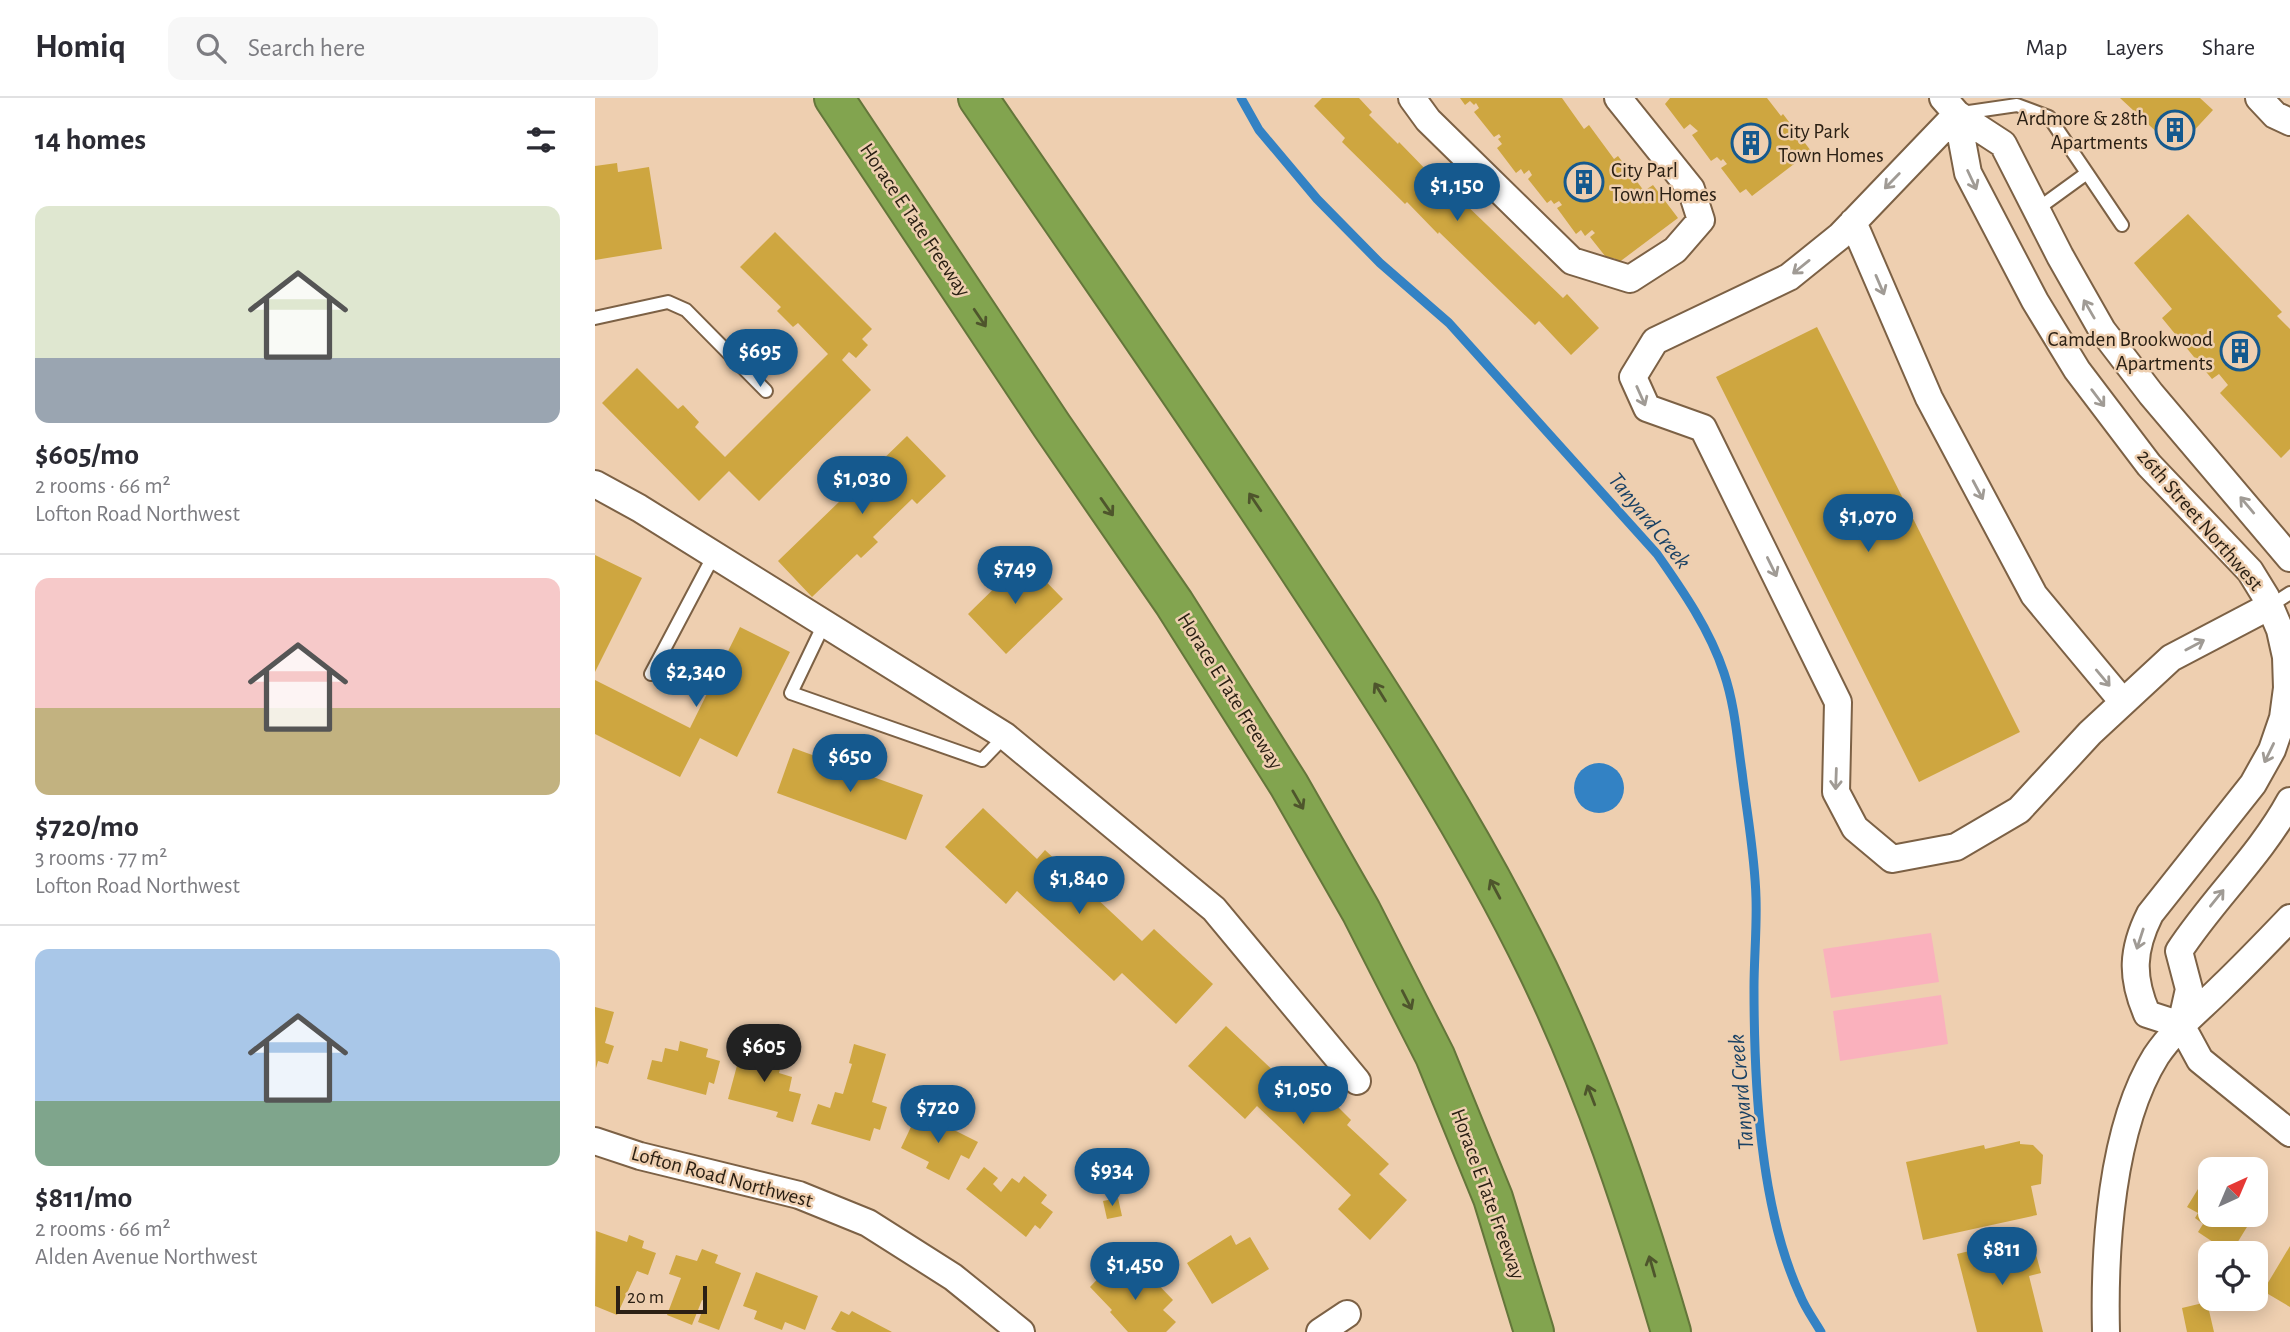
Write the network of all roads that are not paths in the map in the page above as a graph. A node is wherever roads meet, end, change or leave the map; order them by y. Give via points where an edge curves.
1 (834, 98) edge
2 (978, 98) edge
3 (1412, 98) edge
4 (1618, 98) edge
5 (2259, 98) edge
6 (1950, 106) edge
7 (2290, 122) edge
8 (2087, 173) junction
9 (2036, 210) junction
10 (1853, 222) junction
11 (2122, 225) dead end
12 (595, 318) edge
13 (766, 391) dead end
14 (595, 484) edge
15 (714, 555) junction
16 (2290, 558) edge
17 (2280, 600) edge
18 (824, 624) junction
19 (651, 674) dead end
20 (2123, 702) junction
21 (1005, 736) junction
22 (2290, 802) edge
23 (2290, 918) edge
24 (2181, 1026) junction
25 (1357, 1081) dead end
26 (2290, 1133) edge
27 (595, 1141) edge
28 (1347, 1314) dead end
29 (1021, 1332) edge
30 (1320, 1332) edge
31 (1534, 1332) edge
32 (1671, 1332) edge
33 (2106, 1332) edge

1 -> 31 highway, Horace E Tate Freeway via 1174,603 1289,785 1361,911 1441,1069 1493,1198
32 -> 2 highway via 1647,1249 1579,1062 1538,970 1462,825 1250,495
3 - 4 street via 1428,120 1572,261 1630,278 1675,250 1701,220 1691,189
5 - 7 street via 2275,115
6 - 8 lane via 2017,105 2049,117
6 - 9 street, 26th Street Northwest via 2003,144
6 -> 10 street
6 -> 17 street, 26th Street Northwest via 1968,173 2077,370 2149,465
8 - 9 lane
8 - 11 lane
16 -> 9 street, 26th Street Northwest via 2102,330
10 -> 20 street via 1929,398 2034,595
10 -> 20 street via 1789,276 1655,341 1633,377 1647,408 1703,428 1838,702 1836,792 1855,828 1892,859 1956,847 2019,810
12 - 13 lane via 668,302 686,310
14 - 15 street
15 - 18 street
15 - 19 lane
20 -> 17 street via 2171,658
17 -> 24 street, 26th Street Northwest via 2287,688 2272,750 2253,784 2150,914 2139,936 2135,954 2138,993 2147,1014
18 - 21 street
18 - 21 lane via 791,693 982,760
21 - 25 street via 1214,909
24 -> 22 street via 2189,989 2179,951 2276,827
23 - 24 street
24 - 26 street via 2200,1060
24 - 33 street via 2157,1055 2131,1109 2110,1210
27 - 29 street, Lofton Road Northwest via 799,1195 868,1223 953,1277
28 - 30 street

